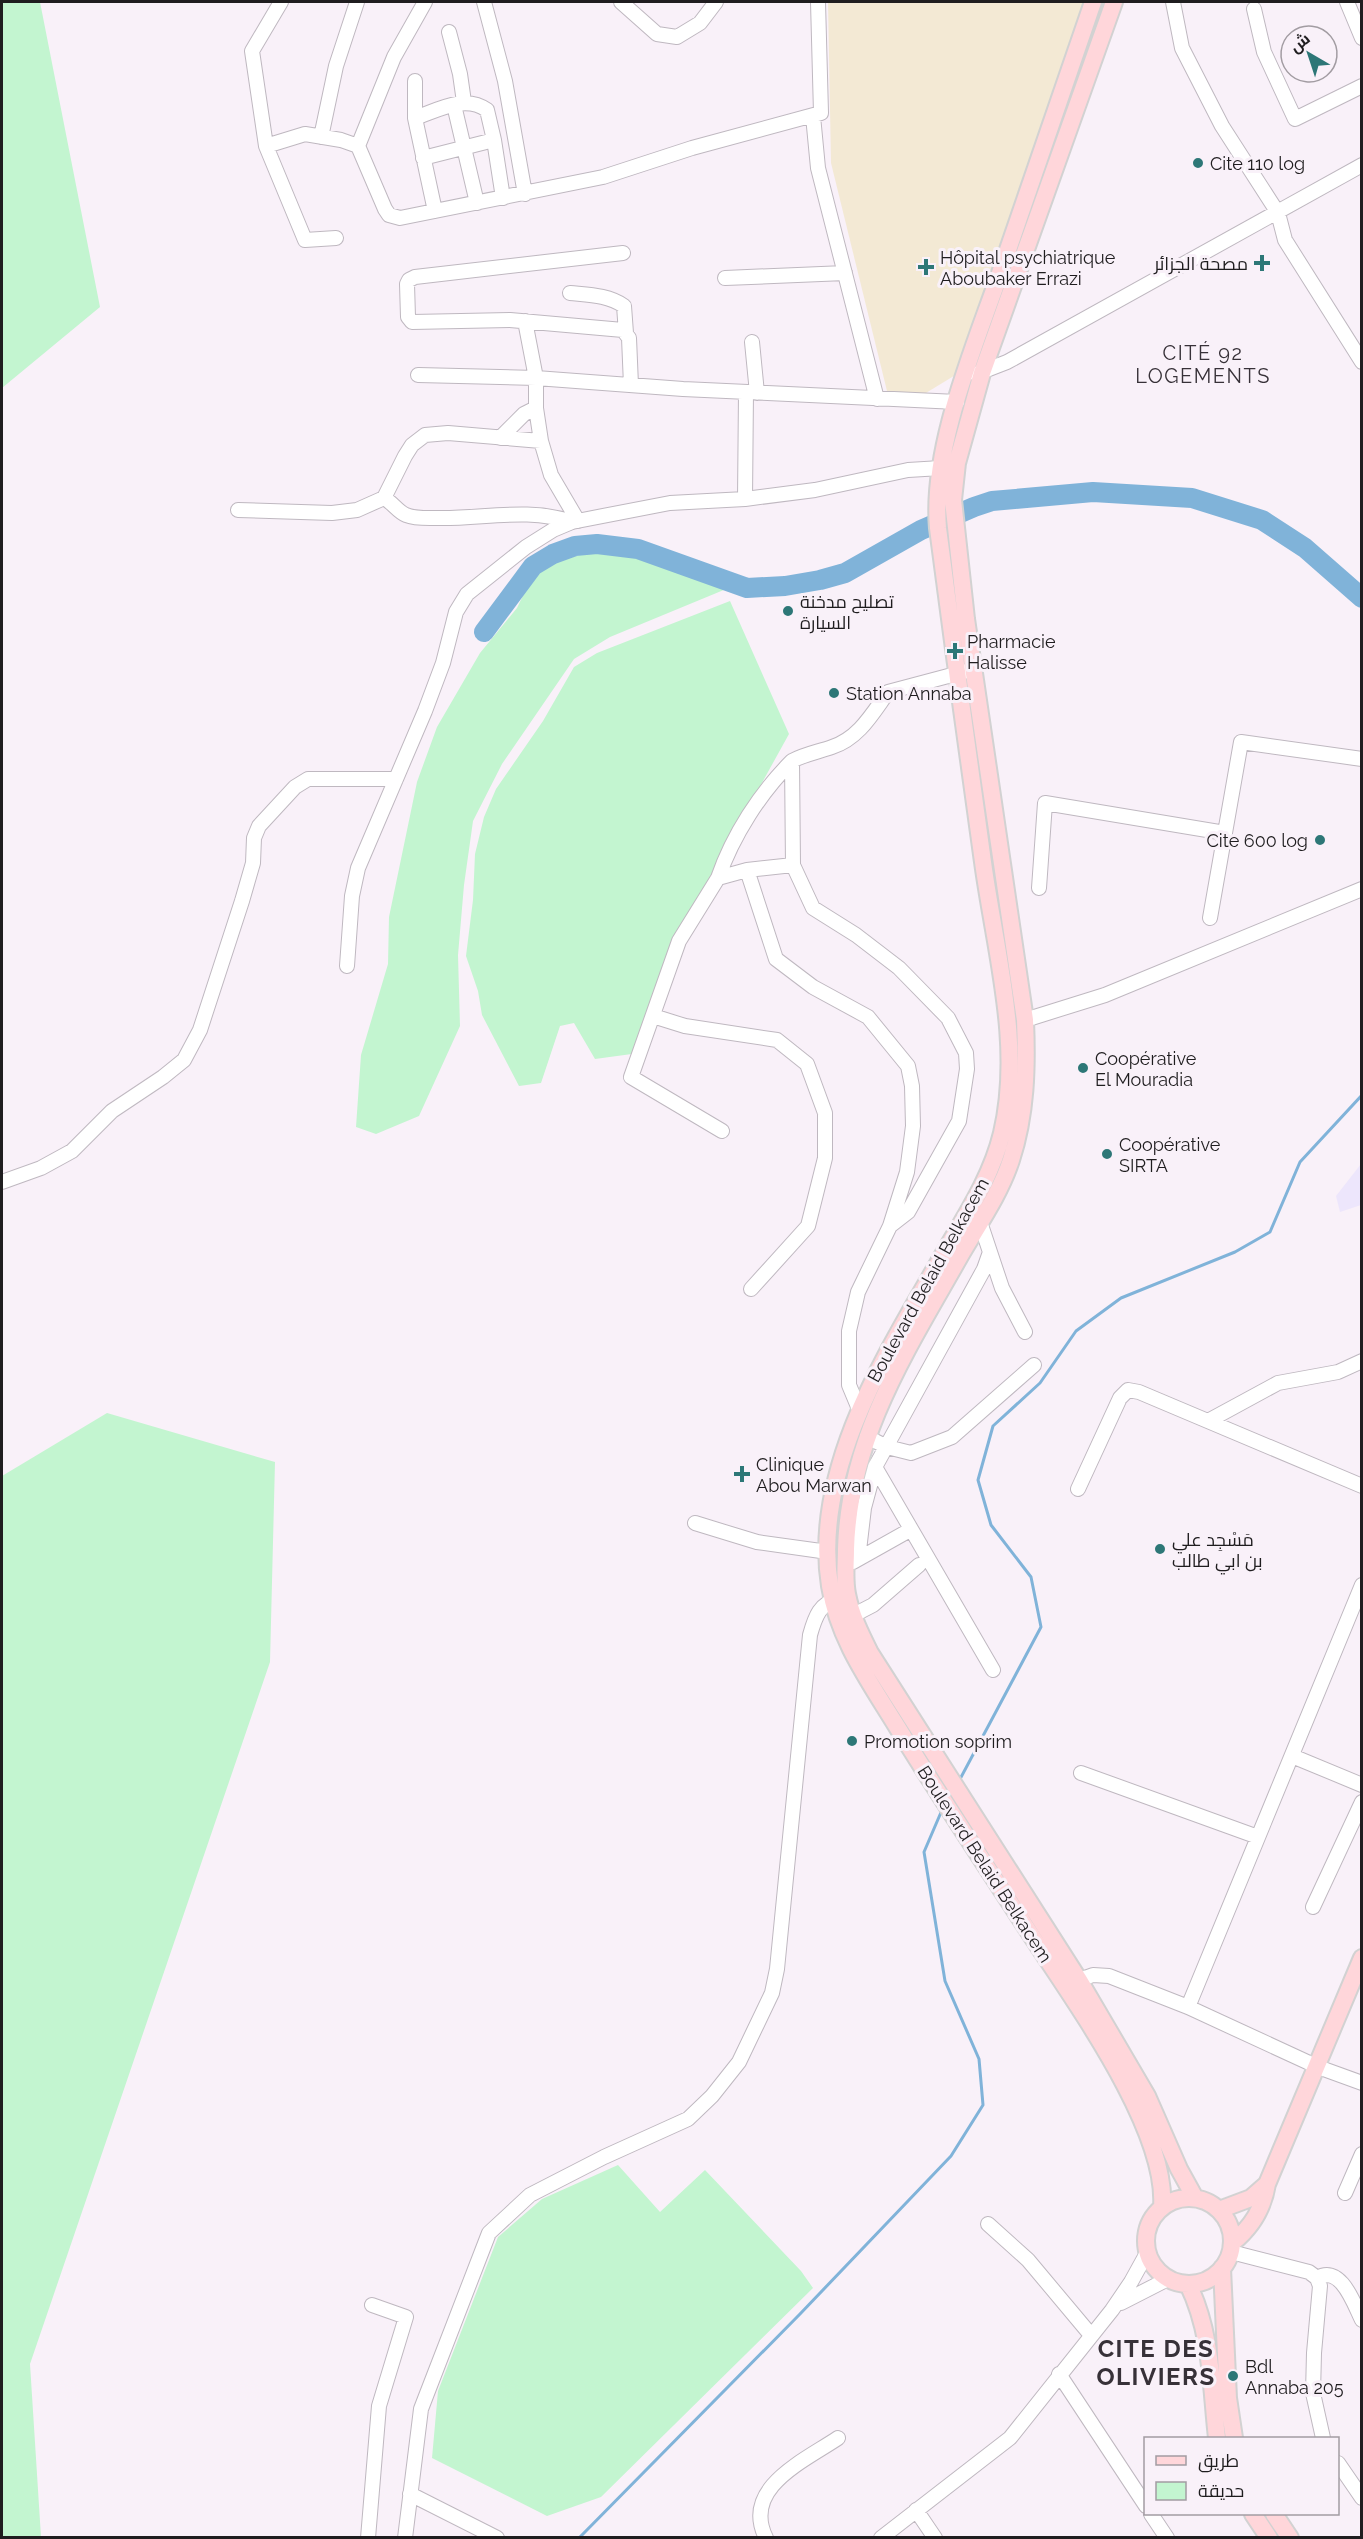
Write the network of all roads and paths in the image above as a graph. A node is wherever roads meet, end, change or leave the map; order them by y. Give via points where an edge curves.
1 (281, 2) edge
2 (357, 2) edge
3 (425, 2) edge
4 (484, 2) edge
5 (621, 2) edge
6 (716, 2) edge
7 (818, 2) edge
8 (1093, 2) edge
9 (1114, 2) edge
10 (1173, 2) edge
11 (1347, 2) edge
12 (1254, 9) dead end
13 (449, 32) dead end
14 (1362, 39) edge
15 (415, 81) dead end
16 (1362, 86) edge
17 (459, 104) junction
18 (813, 116) junction
19 (415, 118) junction
20 (321, 137) junction
21 (494, 140) junction
22 (266, 146) junction
23 (358, 146) junction
24 (464, 148) junction
25 (423, 158) junction
26 (1362, 165) edge
27 (525, 194) junction
28 (503, 198) junction
29 (477, 203) junction
30 (435, 211) junction
31 (1278, 213) junction
32 (336, 238) dead end
33 (623, 253) dead end
34 (845, 273) junction
35 (725, 278) dead end
36 (570, 293) dead end
37 (525, 321) junction
38 (626, 333) junction
39 (753, 342) dead end
40 (1362, 362) edge
41 (974, 374) junction
42 (418, 375) dead end
43 (536, 378) junction
44 (631, 385) junction
45 (752, 393) junction
46 (877, 399) junction
47 (957, 402) junction
48 (536, 408) junction
49 (500, 438) junction
50 (541, 441) junction
51 (941, 468) junction
52 (384, 498) junction
53 (745, 499) junction
54 (238, 510) dead end
55 (575, 522) junction
56 (965, 672) junction
57 (1362, 759) edge
58 (792, 761) junction
59 (396, 779) junction
60 (1225, 832) junction
61 (794, 865) junction
62 (747, 870) junction
63 (718, 878) junction
64 (1039, 888) dead end
65 (1362, 889) edge
66 (1210, 918) dead end
67 (347, 966) dead end
68 (653, 1016) junction
69 (1025, 1020) junction
70 (722, 1131) dead end
71 (2, 1182) edge
72 (980, 1222) junction
73 (890, 1226) junction
74 (990, 1252) junction
75 (751, 1289) dead end
76 (1025, 1332) dead end
77 (1362, 1361) edge
78 (1034, 1365) dead end
79 (859, 1409) junction
80 (1208, 1421) junction
81 (867, 1437) junction
82 (887, 1447) junction
83 (875, 1467) junction
84 (1362, 1486) edge
85 (1078, 1489) dead end
86 (695, 1523) dead end
87 (910, 1530) junction
88 (828, 1552) junction
89 (852, 1562) junction
90 (919, 1565) dead end
91 (1362, 1586) edge
92 (840, 1598) junction
93 (847, 1619) junction
94 (993, 1670) dead end
95 (1292, 1755) junction
96 (1081, 1773) dead end
97 (1362, 1785) edge
98 (1362, 1802) edge
99 (961, 1813) junction
100 (1258, 1837) junction
101 (1313, 1907) dead end
102 (1362, 1958) edge
103 (1079, 1980) junction
104 (1188, 2007) junction
105 (1318, 2067) junction
106 (1362, 2084) edge
107 (1362, 2154) edge
108 (1267, 2184) junction
109 (1345, 2193) dead end
110 (1195, 2198) junction
111 (1162, 2207) junction
112 (1219, 2210) junction
113 (988, 2224) dead end
114 (1231, 2248) junction
115 (1148, 2253) junction
116 (1222, 2268) junction
117 (1317, 2278) junction
118 (1168, 2279) junction
119 (1188, 2284) junction
120 (372, 2305) dead end
121 (1112, 2310) junction
122 (1362, 2320) edge
123 (1090, 2334) junction
124 (1059, 2374) junction
125 (1216, 2437) edge
126 (1234, 2437) edge
127 (1323, 2437) edge
128 (838, 2438) dead end
129 (1339, 2464) edge
130 (410, 2494) junction
131 (1362, 2498) edge
132 (1144, 2503) edge
133 (916, 2510) junction
134 (1152, 2515) edge
135 (1254, 2515) edge
136 (1275, 2515) edge
137 (1266, 2537) edge
138 (368, 2538) edge
139 (405, 2538) edge
140 (496, 2538) edge
141 (766, 2538) edge
142 (881, 2538) edge
143 (935, 2538) edge
144 (1167, 2538) edge
145 (1290, 2538) edge

1 - 22 street via 252,51
2 - 20 street via 336,66
3 - 23 street via 394,57
4 - 27 street via 505,81
5 - 6 street via 657,34 677,37 700,23
7 - 18 street via 821,113
8 - 41 main road, Boulevard Belaid Belkacem
9 - 41 main road, Boulevard Belaid Belkacem
10 - 31 street via 1182,48 1222,126
11 - 14 street
12 - 16 street via 1264,52 1295,119
13 - 17 street via 460,74
15 - 19 street
17 - 19 street
17 - 21 street via 479,104 487,110
17 - 24 street
18 - 27 street via 692,148 603,177
18 - 34 street via 818,168
19 - 25 street
20 - 22 street via 305,134
20 - 23 street
21 - 24 street
21 - 28 street
22 - 32 street via 305,240
23 - 30 street via 389,215 400,218
24 - 25 street
24 - 29 street
25 - 30 street
26 - 31 street
27 - 28 street
28 - 29 street
29 - 30 street
31 - 40 street via 1284,240
31 - 41 street via 1007,362
33 - 37 street via 415,277 407,284 408,317 412,322
34 - 35 street
34 - 46 street
36 - 38 street via 595,295 624,306
37 - 38 street via 617,328
37 - 43 street
38 - 44 street
39 - 45 street
41 - 47 main road, Boulevard Belaid Belkacem
41 - 56 main road, Boulevard Belaid Belkacem via 953,500
42 - 43 street
43 - 44 street
43 - 48 street
44 - 45 street
45 - 46 street
45 - 53 street
46 - 47 street
47 - 51 main road, Boulevard Belaid Belkacem
48 - 49 street via 524,414
48 - 50 street
49 - 50 street
49 - 52 street via 425,435 412,445
50 - 55 street via 551,475
51 - 53 street via 908,470 815,490
51 - 56 main road, Boulevard Belaid Belkacem via 938,521
52 - 54 street via 357,510 333,513
52 - 55 street via 402,514 414,518 516,513
53 - 55 street via 670,502
55 - 59 street via 526,547 467,594 456,612 443,663
56 - 58 street via 888,692 851,738
56 - 69 main road, Boulevard Belaid Belkacem
56 - 79 main road, Boulevard Belaid Belkacem via 1007,1021 1011,1062 1007,1099 1001,1135 976,1197
57 - 60 street via 1241,742
58 - 61 street
58 - 63 street via 761,798 725,858
59 - 67 street via 358,868
59 - 71 street via 308,780 296,787 254,838 253,863 242,901 200,1030 184,1060 112,1111 72,1151
60 - 64 street via 1045,803
60 - 66 street
61 - 62 street
61 - 73 street via 813,908 899,968 948,1018 966,1053 959,1121 908,1212
62 - 63 street
62 - 73 street via 776,959 813,987 868,1017 908,1066 913,1126 907,1172
63 - 68 street via 679,941
65 - 69 street via 1105,995
68 - 70 street via 632,1077
68 - 75 street via 686,1026 777,1040 807,1064 825,1113 825,1158 808,1226
69 - 72 main road, Boulevard Belaid Belkacem via 1027,1061 1017,1136 1011,1161
72 - 74 street
72 - 81 main road, Boulevard Belaid Belkacem via 904,1356
73 - 79 street via 858,1292 849,1331 849,1385
74 - 76 street via 1002,1288
74 - 82 street
77 - 80 street via 1338,1372 1278,1383
78 - 82 street via 952,1437 911,1453
79 - 88 main road, Boulevard Belaid Belkacem via 832,1499
80 - 84 street
80 - 85 street via 1128,1390 1120,1398
81 - 82 street
81 - 89 main road, Boulevard Belaid Belkacem via 850,1500
82 - 83 street
83 - 87 street
83 - 89 street
86 - 88 street via 757,1542
87 - 89 street
87 - 94 street
88 - 92 main road, Boulevard Belaid Belkacem
89 - 92 main road, Boulevard Belaid Belkacem
90 - 93 street via 873,1605
91 - 95 street
92 - 93 main road, Boulevard Belaid Belkacem
92 - 130 street via 816,1615 810,1635 777,1969 772,1993 739,2062 688,2119 530,2195 489,2233 421,2409
93 - 99 main road, Boulevard Belaid Belkacem via 856,1660
95 - 97 street
95 - 100 street
96 - 100 street
98 - 101 street
99 - 103 main road, Boulevard Belaid Belkacem
99 - 111 main road, Boulevard Belaid Belkacem via 1134,2102 1157,2160 1163,2186
100 - 104 street
102 - 105 main road
103 - 104 street via 1092,1975 1109,1976
103 - 110 main road, Boulevard Belaid Belkacem via 1147,2096
104 - 105 street
105 - 106 street
105 - 108 main road
107 - 109 street
108 - 112 main road via 1251,2198
108 - 114 main road via 1256,2218
110 - 111 main road via 1174,2200
110 - 112 main road
111 - 115 main road via 1148,2228
112 - 114 main road via 1229,2225
113 - 123 street via 1028,2260
114 - 116 main road
114 - 117 street via 1309,2272
115 - 118 main road via 1153,2265
115 - 121 street
116 - 119 main road via 1204,2281
116 - 126 main road
117 - 122 street via 1332,2276 1343,2284
117 - 127 street via 1320,2293 1313,2393
118 - 119 main road
118 - 121 street
119 - 125 main road via 1208,2338
120 - 138 street via 406,2317 379,2406
121 - 123 street
123 - 124 street
124 - 132 street
124 - 133 street via 1010,2438
128 - 141 street via 772,2483 764,2494 761,2510
129 - 131 street
130 - 139 street
130 - 140 street
133 - 142 street
133 - 143 street
134 - 144 street
135 - 137 main road
136 - 145 main road

